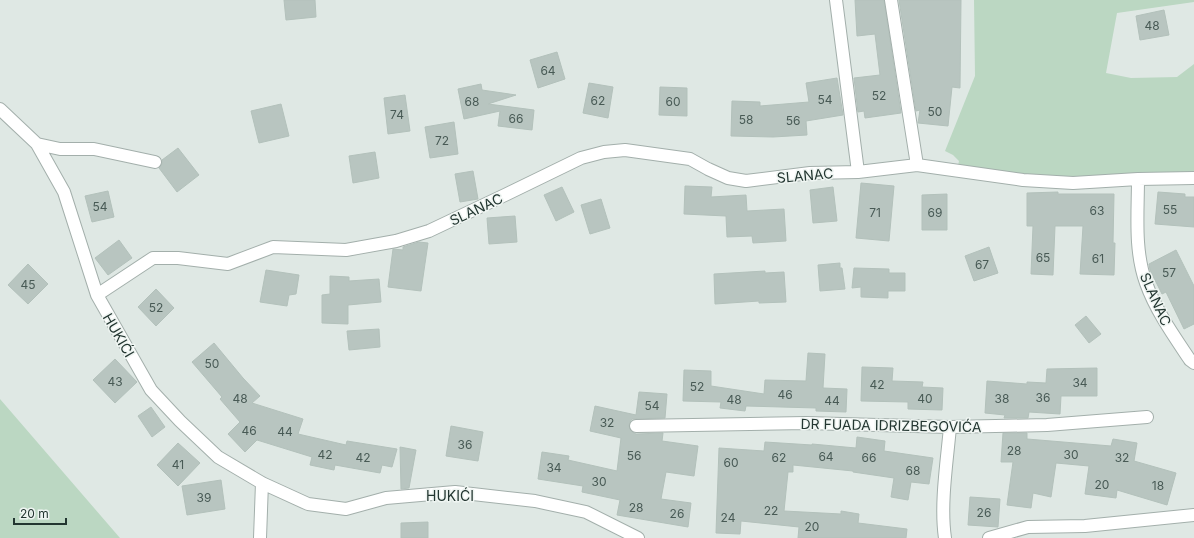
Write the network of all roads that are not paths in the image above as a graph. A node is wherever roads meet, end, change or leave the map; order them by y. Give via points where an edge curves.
1 (836, 0) edge
2 (891, 0) edge
3 (0, 109) edge
4 (37, 144) junction
5 (155, 162) dead end
6 (917, 165) junction
7 (858, 172) junction
8 (1194, 178) edge
9 (1138, 179) junction
10 (97, 295) junction
11 (1194, 363) edge
12 (1147, 417) dead end
13 (636, 426) dead end
14 (950, 427) junction
15 (262, 483) junction
16 (1194, 515) edge
17 (260, 538) edge
18 (638, 538) edge
19 (945, 538) edge
20 (989, 538) edge

1 - 7 street
2 - 6 street
3 - 4 street, HUKIĆI
4 - 5 street via 60,148 94,148
4 - 10 street, HUKIĆI via 64,192
6 - 7 street, SLANAC
6 - 9 street, SLANAC via 1022,180 1074,183
7 - 10 street, SLANAC via 810,173 746,181 728,178 690,159 625,150 604,152 581,158 429,231 396,241 346,250 273,247 228,264 153,258
8 - 9 street, SLANAC
9 - 11 street, SLANAC via 1138,234 1146,283 1166,323
10 - 15 street, HUKIĆI via 151,390 218,457
12 - 14 street, DR FUADA IDRIZBEGOVIĆA via 1047,425
13 - 14 street, DR FUADA IDRIZBEGOVIĆA via 806,423
14 - 19 street via 944,485
15 - 17 street
15 - 18 street, HUKIĆI via 308,504 346,509 386,498 454,492 535,501 586,512
16 - 20 street via 1085,526 1028,527

